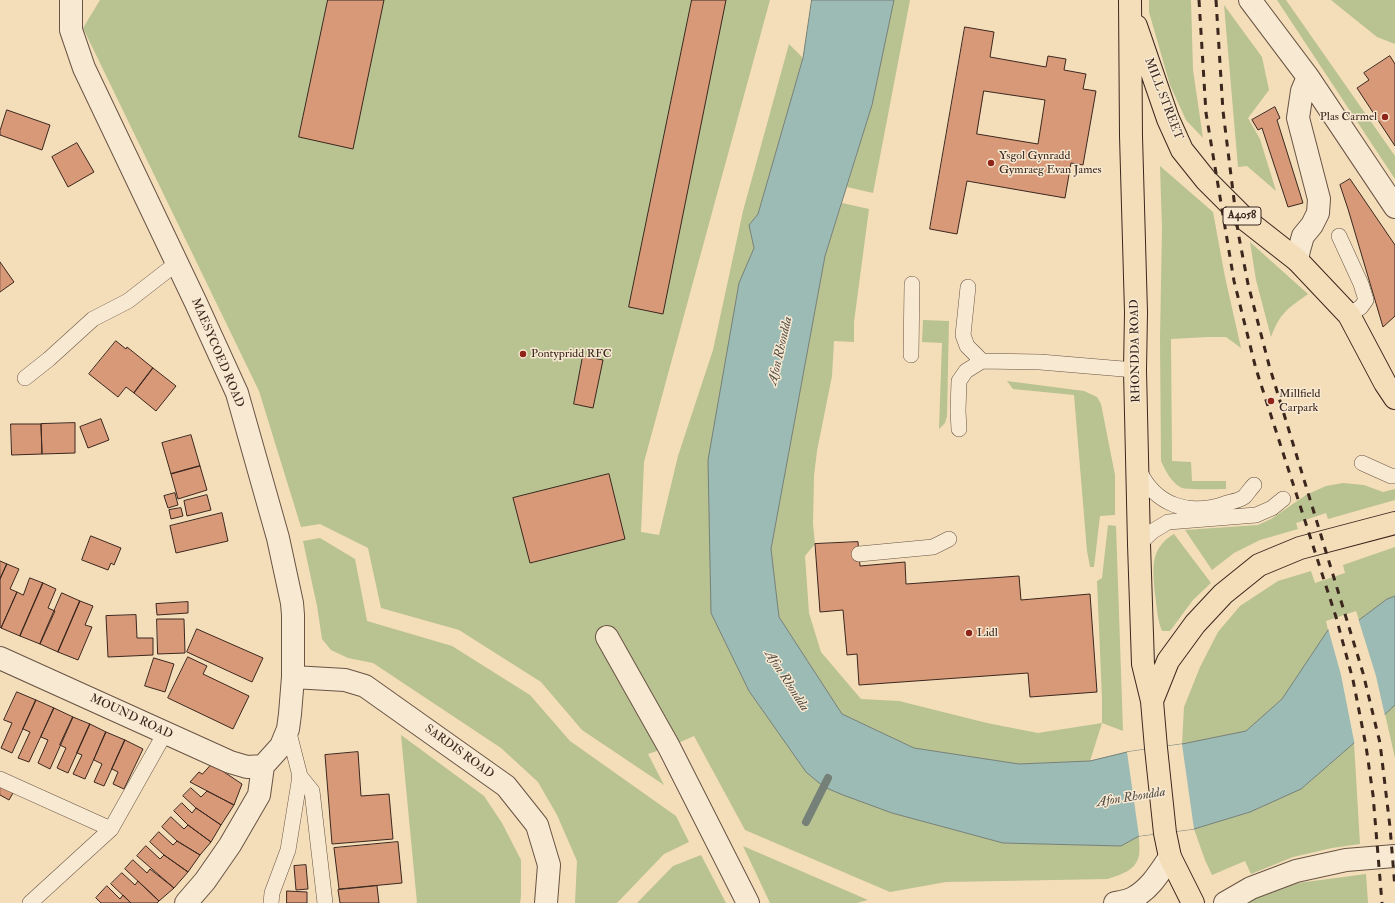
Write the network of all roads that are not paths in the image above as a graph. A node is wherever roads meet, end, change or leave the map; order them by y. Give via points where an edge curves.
1 (71, 0) edge
2 (1250, 0) edge
3 (1130, 4) edge
4 (1308, 77) junction
5 (1395, 207) edge
6 (1339, 236) dead end
7 (1297, 260) junction
8 (177, 263) junction
9 (912, 284) dead end
10 (968, 286) dead end
11 (1349, 316) junction
12 (911, 355) dead end
13 (982, 361) junction
14 (1136, 370) junction
15 (25, 378) dead end
16 (1395, 398) edge
17 (959, 429) dead end
18 (1362, 463) dead end
19 (1138, 468) junction
20 (1395, 476) edge
21 (1254, 485) dead end
22 (1283, 499) dead end
23 (1395, 523) edge
24 (949, 539) dead end
25 (1139, 544) junction
26 (859, 554) dead end
27 (607, 637) dead end
28 (2, 663) edge
29 (292, 677) junction
30 (1152, 701) junction
31 (288, 729) junction
32 (165, 733) junction
33 (263, 766) junction
34 (299, 775) junction
35 (0, 779) edge
36 (111, 829) junction
37 (1395, 856) edge
38 (1170, 857) junction
39 (30, 903) edge
40 (186, 903) edge
41 (271, 903) edge
42 (325, 903) edge
43 (546, 903) edge
44 (748, 903) edge
45 (1115, 903) edge
46 (1193, 903) edge
47 (1225, 903) edge

1 - 8 street, MAESYCOED ROAD via 71,30 84,68
2 - 4 street
3 - 7 main road, MILL STREET / A4058 via 1168,118 1182,150 1206,180 1246,220
3 - 14 main road, RHONDDA ROAD / A4058
4 - 5 street
4 - 7 street via 1302,91 1298,118 1319,199 1318,213 1312,226 1303,236
6 - 11 lane via 1366,300
7 - 11 main road, MILL STREET / A4058
8 - 15 lane via 128,301 93,319
8 - 29 street, MAESYCOED ROAD via 237,393 266,492 292,603
9 - 12 lane
10 - 13 lane via 963,335 967,346
11 - 16 main road, MILL STREET / A4058
13 - 14 lane via 1040,362
13 - 17 lane via 966,370 959,381
14 - 19 main road, RHONDDA ROAD / A4058
18 - 20 lane
19 - 21 lane via 1144,481 1153,490 1164,500 1179,507 1210,508 1243,498
19 - 25 main road, RHONDDA ROAD / A4058
22 - 25 lane via 1272,508 1256,515 1168,522
23 - 30 main road via 1300,548 1259,564 1223,594 1195,624 1168,661
24 - 26 lane via 933,547
25 - 30 main road, RHONDDA ROAD / A4058 via 1143,664
27 - 44 street via 669,747
28 - 32 street, MOUND ROAD
29 - 31 street, MAESYCOED ROAD
29 - 43 street, SARDIS ROAD via 345,680 365,686 506,786 537,825 550,865
30 - 38 main road, RHONDDA ROAD via 1165,833
31 - 33 street, MAESYCOED ROAD via 281,746
31 - 34 lane
32 - 33 street, MOUND ROAD via 230,762 247,767
32 - 36 lane
33 - 40 street via 259,795 230,845
34 - 41 lane via 288,850 272,893
34 - 42 lane via 312,791
35 - 36 lane
36 - 39 lane
37 - 47 street via 1346,860 1296,871 1251,888
38 - 45 street via 1158,876 1144,890 1132,899
38 - 46 main road, RHONDDA ROAD

